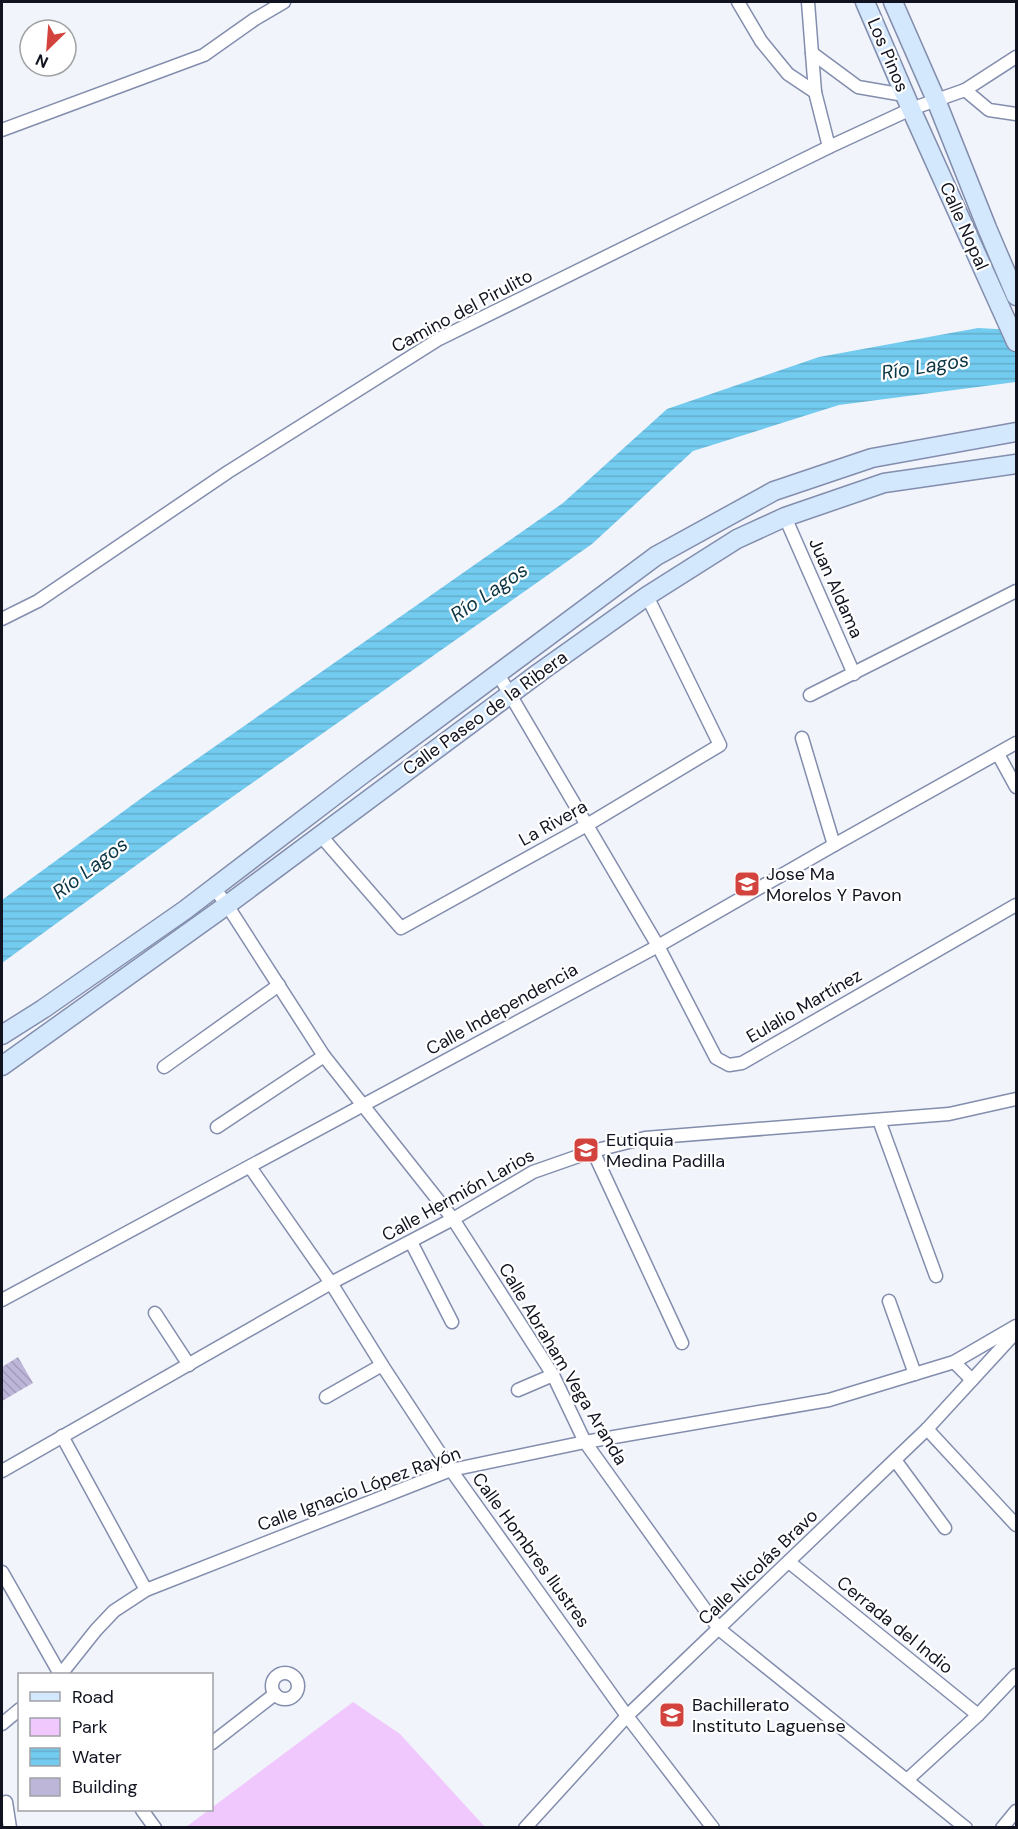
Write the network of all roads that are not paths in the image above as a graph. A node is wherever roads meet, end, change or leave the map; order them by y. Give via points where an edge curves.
1 (285, 2) edge
2 (738, 2) edge
3 (808, 2) edge
4 (865, 2) edge
5 (893, 2) edge
6 (812, 52) junction
7 (1017, 57) edge
8 (965, 90) junction
9 (815, 92) junction
10 (936, 100) junction
11 (908, 102) junction
12 (1017, 114) edge
13 (2, 130) edge
14 (829, 147) junction
15 (1017, 296) edge
16 (1017, 342) edge
17 (1017, 432) edge
18 (1017, 464) edge
19 (785, 517) junction
20 (1017, 591) edge
21 (647, 596) junction
22 (2, 619) edge
23 (498, 674) junction
24 (854, 674) junction
25 (511, 694) junction
26 (810, 695) dead end
27 (802, 738) dead end
28 (1017, 743) edge
29 (998, 754) junction
30 (1017, 787) edge
31 (587, 825) junction
32 (321, 836) junction
33 (834, 845) junction
34 (214, 888) junction
35 (228, 905) junction
36 (1017, 905) edge
37 (658, 946) junction
38 (279, 985) junction
39 (2, 1035) edge
40 (324, 1056) junction
41 (2, 1066) edge
42 (164, 1067) dead end
43 (1017, 1099) edge
44 (362, 1106) junction
45 (879, 1120) junction
46 (217, 1126) dead end
47 (593, 1150) junction
48 (250, 1167) junction
49 (453, 1219) junction
50 (411, 1242) junction
51 (936, 1276) dead end
52 (331, 1283) junction
53 (2, 1300) edge
54 (889, 1301) dead end
55 (155, 1313) dead end
56 (452, 1322) dead end
57 (1017, 1326) edge
58 (1017, 1332) edge
59 (682, 1344) dead end
60 (954, 1362) junction
61 (189, 1365) junction
62 (382, 1365) junction
63 (915, 1374) junction
64 (553, 1375) junction
65 (972, 1380) junction
66 (518, 1390) dead end
67 (326, 1397) dead end
68 (927, 1429) junction
69 (62, 1436) junction
70 (585, 1442) junction
71 (895, 1460) junction
72 (452, 1470) junction
73 (2, 1471) edge
74 (1017, 1525) edge
75 (945, 1528) dead end
76 (789, 1562) junction
77 (2, 1572) edge
78 (5, 1587) edge
79 (146, 1590) junction
80 (719, 1629) junction
81 (60, 1673) edge
82 (62, 1673) edge
83 (1017, 1675) edge
84 (275, 1694) dead end
85 (18, 1711) edge
86 (978, 1715) junction
87 (627, 1716) junction
88 (2, 1724) edge
89 (213, 1742) edge
90 (907, 1780) junction
91 (6, 1802) dead end
92 (143, 1811) edge
93 (1017, 1811) edge
94 (10, 1827) edge
95 (155, 1827) edge
96 (525, 1827) edge
97 (713, 1827) edge
98 (966, 1827) edge
99 (1002, 1827) edge

1 - 13 street via 204,55
2 - 9 street via 761,41 788,74
3 - 6 street
4 - 11 street, Los Pinos
5 - 10 street, Los Pinos
6 - 9 street
6 - 11 street via 858,87
7 - 8 street, Camino del Pirulito
8 - 10 street, Camino del Pirulito
8 - 12 street via 989,110
9 - 14 street
10 - 11 street, Camino del Pirulito
10 - 15 street, Calle Nopal
11 - 14 street, Camino del Pirulito
11 - 16 street, Calle Nopal
14 - 22 street, Camino del Pirulito via 439,339 228,472 38,601
17 - 23 street, Calle Paseo de la Ribera via 872,458 774,491 656,556
18 - 19 street, Calle Paseo de la Ribera via 884,483
19 - 21 street, Calle Paseo de la Ribera via 737,539
19 - 24 street, Juan Aldama
20 - 24 street
21 - 25 street, Calle Paseo de la Ribera
21 - 31 street, La Rivera via 720,745
23 - 25 street
23 - 34 street, Calle Paseo de la Ribera
24 - 26 street
25 - 31 street
25 - 32 street, Calle Paseo de la Ribera
27 - 33 street
28 - 29 street, Calle Independencia
29 - 30 street
29 - 33 street, Calle Independencia
31 - 32 street, La Rivera via 401,928
31 - 37 street
32 - 35 street, Calle Paseo de la Ribera
33 - 37 street, Calle Independencia
34 - 35 street, Calle Abraham Vega Aranda
34 - 39 street, Calle Paseo de la Ribera
35 - 38 street, Calle Abraham Vega Aranda
35 - 41 street, Calle Paseo de la Ribera
36 - 37 street, Eulalio Martínez via 742,1062 729,1065 716,1058
37 - 44 street, Calle Independencia
38 - 40 street, Calle Abraham Vega Aranda
38 - 42 street
40 - 44 street, Calle Abraham Vega Aranda
40 - 46 street
43 - 45 street, Calle Hermión Larios via 949,1114
44 - 48 street, Calle Independencia
44 - 49 street, Calle Abraham Vega Aranda
45 - 47 street, Calle Hermión Larios via 645,1138
45 - 51 street
47 - 49 street, Calle Hermión Larios via 533,1172
47 - 59 street
48 - 52 street, Calle Hombres Ilustres
48 - 53 street, Calle Independencia
49 - 50 street, Calle Hermión Larios
49 - 64 street, Calle Abraham Vega Aranda
50 - 52 street, Calle Hermión Larios
50 - 56 street
52 - 61 street, Calle Hermión Larios
52 - 62 street, Calle Hombres Ilustres
54 - 63 street
55 - 61 street
57 - 60 street, Calle Ignacio López Rayón
58 - 65 street, Calle Nicolás Bravo
60 - 63 street, Calle Ignacio López Rayón
60 - 65 street
61 - 69 street, Calle Hermión Larios
62 - 67 street
62 - 72 street, Calle Hombres Ilustres
63 - 70 street, Calle Ignacio López Rayón via 829,1400
64 - 66 street
64 - 70 street, Calle Abraham Vega Aranda
65 - 68 street, Calle Nicolás Bravo
68 - 71 street, Calle Nicolás Bravo
68 - 74 street
69 - 73 street, Calle Hermión Larios
69 - 79 street
70 - 72 street, Calle Ignacio López Rayón
70 - 80 street, Calle Abraham Vega Aranda
71 - 75 street
71 - 76 street, Calle Nicolás Bravo
72 - 79 street, Calle Ignacio López Rayón
72 - 87 street, Calle Hombres Ilustres
76 - 80 street, Calle Nicolás Bravo
76 - 86 street, Cerrada del Indio
77 - 78 street
78 - 81 street
79 - 82 street, Calle Ignacio López Rayón via 114,1611
80 - 87 street, Calle Nicolás Bravo
80 - 90 street, Calle Abraham Vega Aranda
83 - 86 street
84 - 89 street
85 - 88 street
86 - 90 street
87 - 96 street, Calle Nicolás Bravo
87 - 97 street, Calle Hombres Ilustres
90 - 98 street, Calle Abraham Vega Aranda
91 - 94 street
92 - 95 street
93 - 99 street

